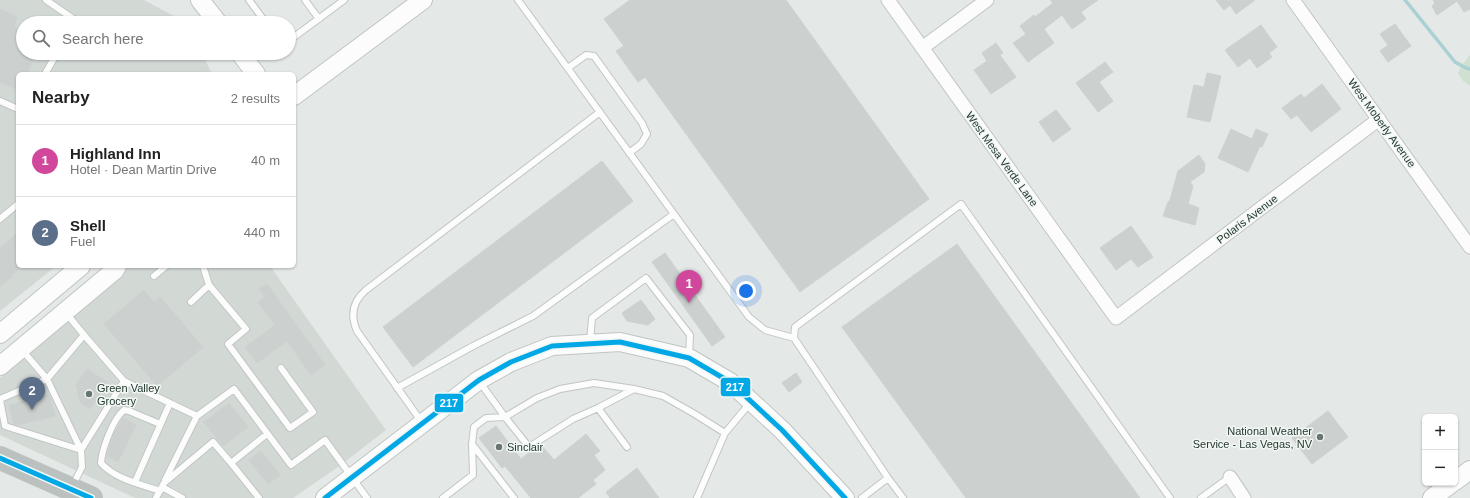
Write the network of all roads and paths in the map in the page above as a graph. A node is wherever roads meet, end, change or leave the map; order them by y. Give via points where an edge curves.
1 (46, 0) edge
2 (200, 0) edge
3 (249, 0) edge
4 (305, 0) edge
5 (344, 0) edge
6 (423, 0) edge
7 (518, 0) edge
8 (888, 0) edge
9 (987, 0) edge
10 (1293, 0) edge
11 (69, 16) edge
12 (213, 16) edge
13 (261, 16) edge
14 (319, 19) junction
15 (296, 36) edge
16 (922, 48) junction
17 (53, 60) edge
18 (245, 60) edge
19 (568, 68) junction
20 (46, 72) edge
21 (254, 72) edge
22 (296, 95) edge
23 (0, 101) edge
24 (16, 108) edge
25 (600, 112) junction
26 (1379, 119) junction
27 (629, 153) junction
28 (16, 206) edge
29 (674, 214) junction
30 (0, 219) edge
31 (1470, 247) edge
32 (79, 268) edge
33 (116, 268) edge
34 (164, 268) edge
35 (204, 268) edge
36 (154, 276) dead end
37 (210, 285) junction
38 (191, 302) dead end
39 (65, 312) junction
40 (1116, 318) joint
41 (0, 334) edge
42 (84, 335) junction
43 (794, 338) junction
44 (590, 343) junction
45 (21, 349) junction
46 (689, 358) junction
47 (0, 366) edge
48 (281, 368) dead end
49 (47, 379) junction
50 (479, 380) junction
51 (124, 381) junction
52 (397, 388) junction
53 (634, 389) junction
54 (0, 399) edge
55 (751, 401) junction
56 (170, 403) junction
57 (598, 408) junction
58 (197, 416) junction
59 (506, 417) junction
60 (423, 423) junction
61 (160, 424) junction
62 (725, 433) junction
63 (267, 434) junction
64 (472, 444) junction
65 (627, 447) dead end
66 (81, 450) junction
67 (0, 458) edge
68 (231, 462) junction
69 (1470, 470) edge
70 (1230, 477) joint
71 (352, 478) junction
72 (888, 478) junction
73 (1458, 479) edge
74 (135, 482) junction
75 (1448, 486) edge
76 (162, 487) junction
77 (81, 494) edge
78 (156, 498) edge
79 (182, 498) edge
80 (259, 498) edge
81 (325, 498) edge
82 (367, 498) edge
83 (443, 498) edge
84 (514, 498) edge
85 (697, 498) edge
86 (846, 498) edge
87 (862, 498) edge
88 (904, 498) edge
89 (1170, 498) edge
90 (1201, 498) edge
91 (1244, 498) edge
92 (1432, 498) edge

1 - 11 lane
2 - 12 main road
3 - 13 lane
4 - 14 lane
5 - 14 lane
6 - 22 main road
7 - 19 lane
8 - 16 street, West Mesa Verde Lane
9 - 16 street
10 - 26 street, West Moberly Avenue
14 - 15 lane
16 - 40 street, West Mesa Verde Lane
17 - 20 lane
18 - 21 main road
19 - 25 lane
19 - 27 lane via 586,55 594,56 647,134 641,144
23 - 24 lane
25 - 27 lane
25 - 52 lane via 360,295 356,301 354,324
26 - 31 street, West Moberly Avenue
26 - 40 street, Polaris Avenue
27 - 29 lane
28 - 30 lane
29 - 43 lane via 749,317 764,330
29 - 52 lane via 533,316
32 - 41 main road
33 - 39 main road
34 - 36 lane
35 - 37 lane
37 - 38 lane
37 - 48 lane via 246,329 228,344 290,428 313,412
39 - 42 lane
39 - 45 main road
42 - 49 lane
42 - 51 lane
43 - 72 lane
43 - 89 lane via 795,327 961,204
44 - 46 main road via 620,342
44 - 46 lane via 592,318 646,278 690,335
44 - 50 main road via 552,346 511,362
45 - 47 main road
45 - 49 lane
46 - 55 main road via 730,382
49 - 54 lane
49 - 66 lane
50 - 59 lane
50 - 60 main road
51 - 56 lane
51 - 66 lane
52 - 60 lane
53 - 57 lane
53 - 59 lane via 594,383 560,389 537,398
53 - 62 lane via 663,396
54 - 66 lane via 5,426
55 - 62 lane
55 - 86 main road
56 - 58 lane
56 - 61 lane
57 - 59 lane via 573,419 529,447
57 - 65 lane
58 - 63 lane via 234,389
58 - 76 lane
59 - 64 lane via 486,418 474,427
60 - 71 main road
61 - 74 lane
61 - 74 lane via 129,411 124,410 118,415 102,453 101,463 115,474
62 - 85 lane
63 - 68 lane
63 - 71 lane via 291,465 324,440
64 - 83 lane via 473,474
64 - 84 lane
66 - 77 lane
67 - 77 highway
68 - 76 lane via 213,442
68 - 80 lane
69 - 73 main road
70 - 90 lane
70 - 91 street
71 - 81 main road
71 - 82 lane
72 - 87 lane
72 - 88 lane
74 - 76 lane
75 - 92 main road
76 - 78 lane
76 - 79 lane

